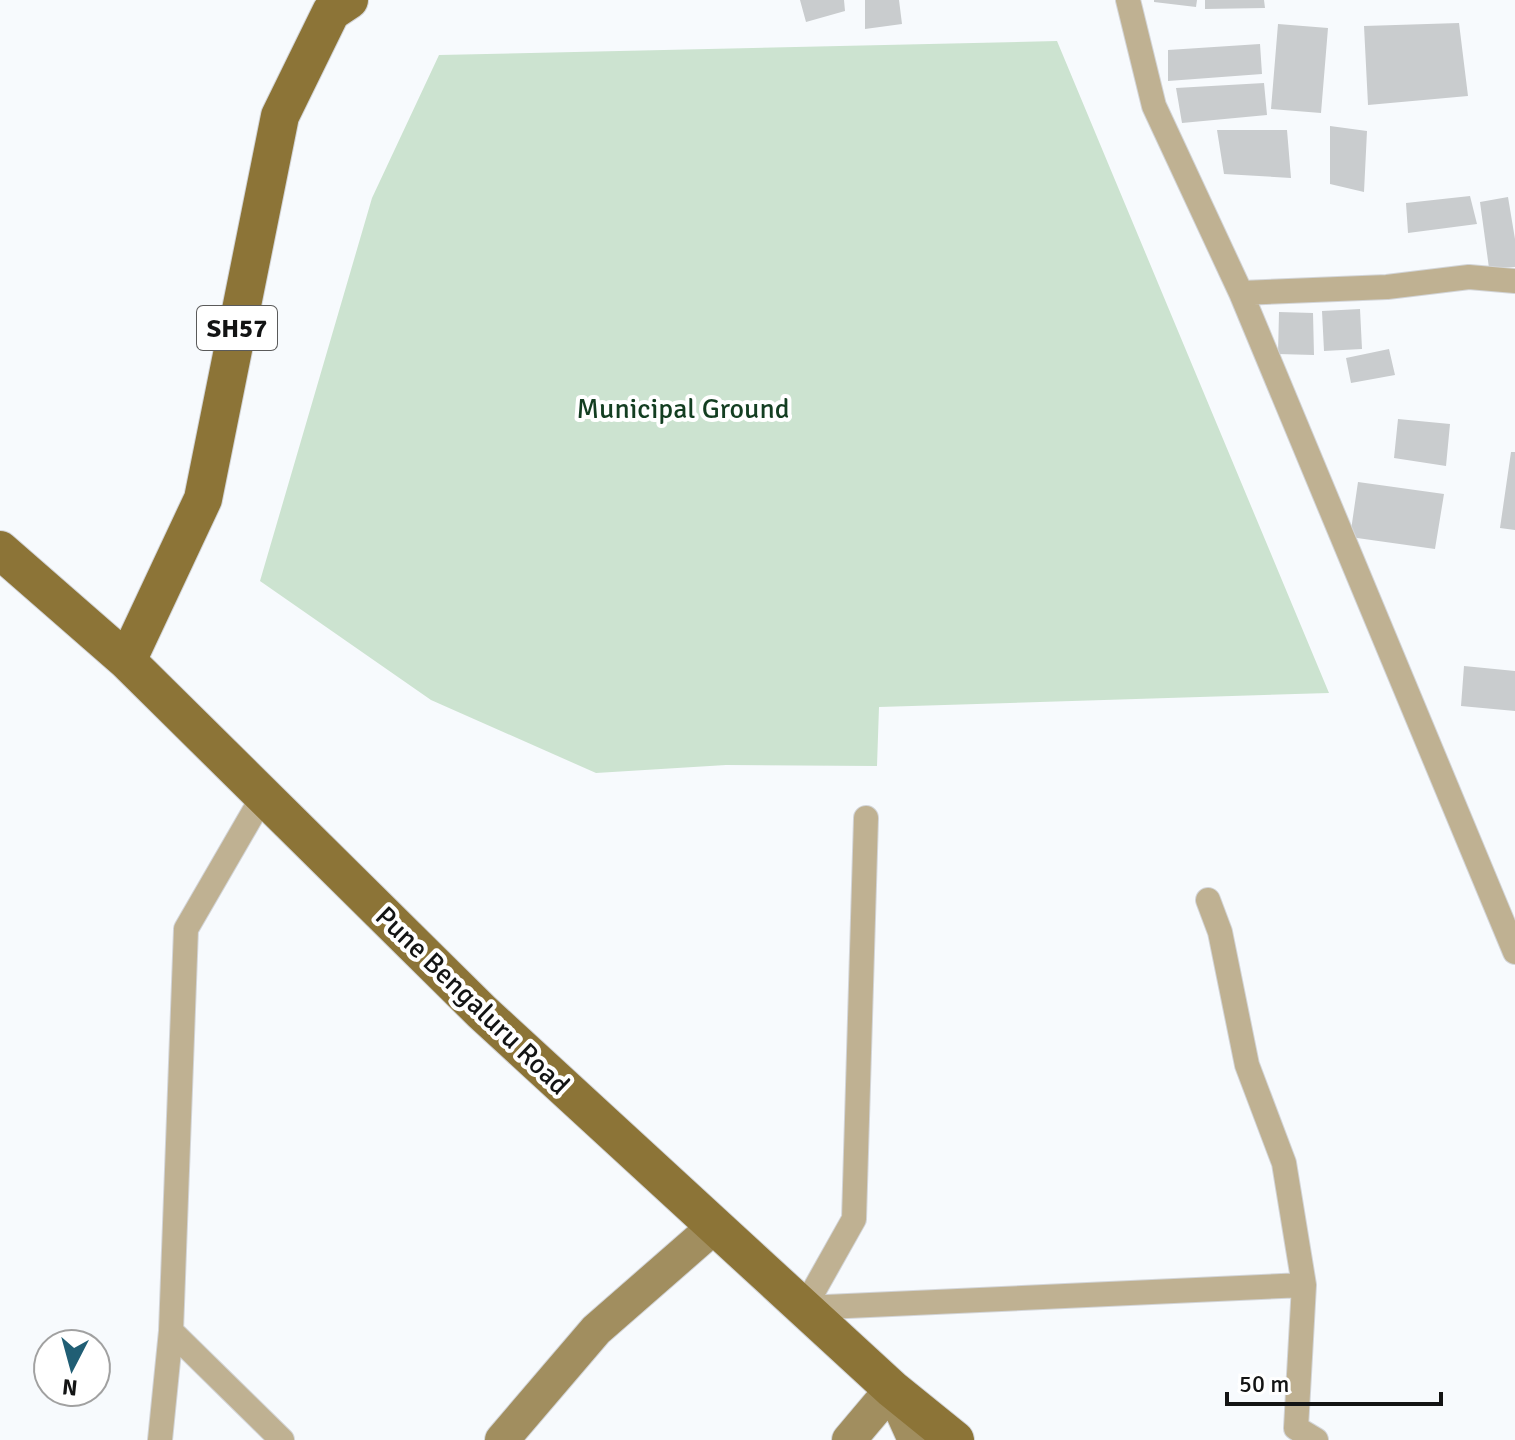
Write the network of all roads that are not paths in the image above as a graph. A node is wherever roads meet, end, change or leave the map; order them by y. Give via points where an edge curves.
1 (1128, 0) edge
2 (338, 4) edge
3 (1515, 281) edge
4 (1241, 293) junction
5 (0, 550) edge
6 (127, 661) junction
7 (263, 796) junction
8 (866, 818) dead end
9 (1208, 900) dead end
10 (1515, 952) edge
11 (715, 1226) junction
12 (1304, 1285) junction
13 (804, 1308) junction
14 (171, 1331) junction
15 (892, 1389) junction
16 (160, 1440) edge
17 (282, 1440) edge
18 (502, 1440) edge
19 (849, 1440) edge
20 (915, 1440) edge
21 (955, 1440) edge
22 (1316, 1440) edge

1 - 4 street via 1154,106
2 - 6 main road, SH57 via 280,116 203,499
3 - 4 street via 1469,277 1387,287
4 - 10 street
5 - 6 main road, Pune Bengaluru Road
6 - 7 main road, Pune Bengaluru Road
7 - 11 main road, Pune Bengaluru Road via 482,1012
7 - 14 street via 186,929
8 - 13 street via 854,1219
9 - 12 street via 1220,932 1247,1065 1284,1163
11 - 13 main road, Pune Bengaluru Road
11 - 18 street via 596,1330
12 - 13 street
12 - 22 street via 1296,1428
13 - 15 main road, Pune Bengaluru Road
14 - 16 street
14 - 17 street
15 - 19 street
15 - 20 street
15 - 21 main road, Pune Bengaluru Road

